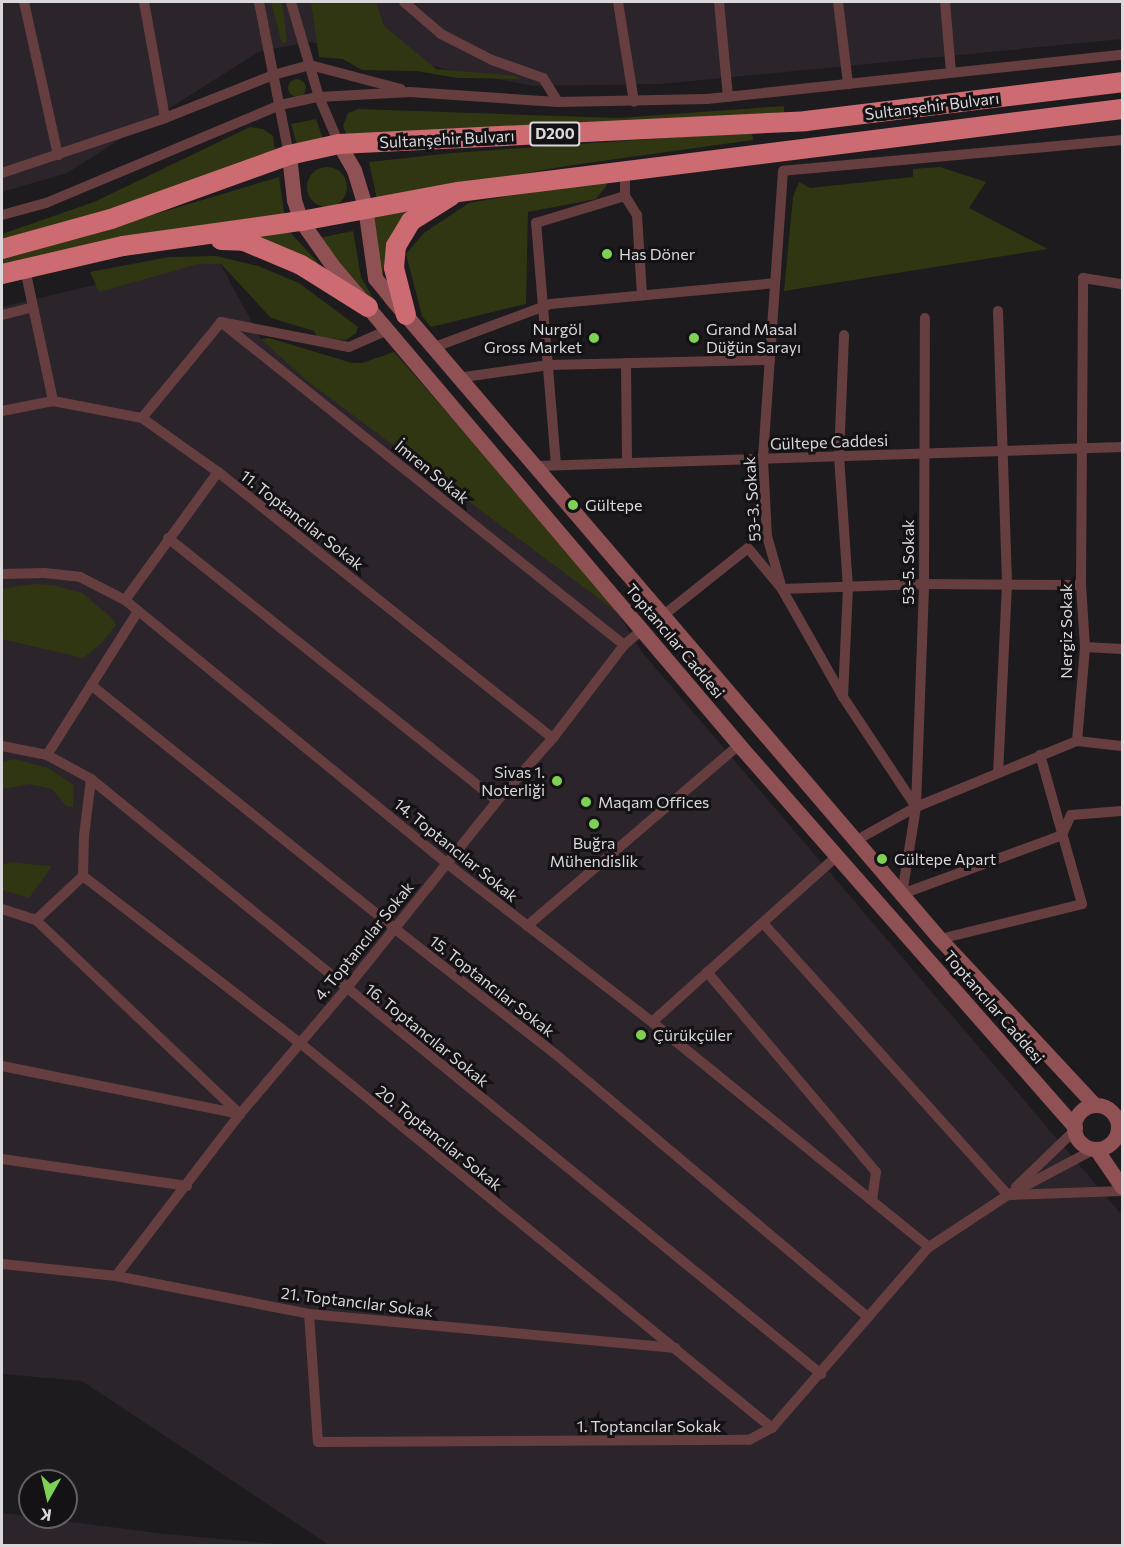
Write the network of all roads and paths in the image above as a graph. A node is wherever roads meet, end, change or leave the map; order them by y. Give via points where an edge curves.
1 (24, 2) edge
2 (144, 2) edge
3 (260, 2) edge
4 (291, 2) edge
5 (405, 2) edge
6 (618, 2) edge
7 (720, 2) edge
8 (838, 2) edge
9 (945, 2) edge
10 (1122, 55) edge
11 (310, 65) junction
12 (951, 72) junction
13 (273, 75) junction
14 (1122, 82) edge
15 (848, 84) junction
16 (410, 92) junction
17 (319, 97) junction
18 (728, 97) junction
19 (558, 102) junction
20 (634, 102) junction
21 (280, 105) junction
22 (1122, 109) edge
23 (165, 118) junction
24 (1122, 140) edge
25 (339, 144) junction
26 (58, 155) junction
27 (289, 155) junction
28 (625, 171) junction
29 (2, 173) edge
30 (458, 192) junction
31 (625, 196) junction
32 (365, 207) junction
33 (2, 215) edge
34 (301, 220) junction
35 (179, 238) junction
36 (2, 249) edge
37 (25, 268) junction
38 (2, 274) edge
39 (775, 283) junction
40 (1122, 284) edge
41 (642, 295) junction
42 (33, 307) junction
43 (368, 307) junction
44 (541, 307) junction
45 (998, 311) dead end
46 (2, 315) edge
47 (406, 315) junction
48 (925, 318) dead end
49 (221, 322) junction
50 (388, 330) junction
51 (844, 334) dead end
52 (432, 348) junction
53 (770, 360) junction
54 (626, 363) junction
55 (549, 365) junction
56 (457, 378) junction
57 (53, 401) junction
58 (2, 411) edge
59 (142, 418) junction
60 (1081, 447) junction
61 (1122, 447) edge
62 (1004, 449) junction
63 (923, 454) junction
64 (839, 456) junction
65 (763, 460) junction
66 (627, 464) junction
67 (556, 465) junction
68 (537, 466) junction
69 (218, 472) junction
70 (168, 538) junction
71 (2, 574) edge
72 (924, 584) junction
73 (1007, 584) junction
74 (1082, 585) junction
75 (848, 588) junction
76 (782, 589) junction
77 (125, 600) junction
78 (138, 611) junction
79 (664, 614) junction
80 (642, 630) junction
81 (624, 645) junction
82 (1085, 647) junction
83 (1122, 649) edge
84 (91, 685) junction
85 (843, 697) junction
86 (553, 738) junction
87 (1077, 741) junction
88 (2, 742) edge
89 (739, 745) junction
90 (1122, 746) edge
91 (46, 755) junction
92 (1040, 755) junction
93 (998, 774) junction
94 (91, 779) junction
95 (497, 801) junction
96 (916, 807) junction
97 (1122, 811) edge
98 (1062, 835) junction
99 (855, 841) junction
100 (837, 856) junction
101 (446, 862) junction
102 (83, 876) junction
103 (902, 894) junction
104 (2, 909) edge
105 (36, 920) junction
106 (762, 923) junction
107 (527, 926) junction
108 (394, 928) junction
109 (940, 939) junction
110 (707, 972) junction
111 (346, 989) junction
112 (652, 1022) junction
113 (300, 1043) junction
114 (2, 1066) edge
115 (1095, 1105) junction
116 (240, 1114) junction
117 (1119, 1119) edge
118 (1075, 1128) junction
119 (1096, 1149) junction
120 (2, 1158) edge
121 (187, 1186) junction
122 (1122, 1187) edge
123 (1122, 1191) edge
124 (1008, 1195) junction
125 (872, 1200) junction
126 (929, 1247) junction
127 (2, 1264) edge
128 (116, 1276) junction
129 (309, 1314) junction
130 (868, 1317) junction
131 (675, 1348) junction
132 (821, 1374) junction
133 (772, 1428) junction

1 - 26 street
2 - 23 street
3 - 13 street
4 - 11 street
5 - 19 street via 441,34 492,60 543,78
6 - 20 street
7 - 18 street
8 - 15 street
9 - 12 street
10 - 12 street
11 - 13 street
11 - 16 street
11 - 17 street
12 - 15 street
13 - 21 street
13 - 23 street
14 - 25 highway, Sultanşehir Bulvarı / D200 via 806,121
15 - 18 street
16 - 17 street
16 - 19 street
17 - 21 street
17 - 25 street
18 - 20 street
19 - 20 street
21 - 27 street
21 - 33 street via 46,203
22 - 28 highway, Sultanşehir Bulvarı
23 - 26 street
24 - 39 street, 53-3. Sokak via 783,171
25 - 27 highway, Sultanşehir Bulvarı / D200
25 - 32 street, Toptancılar Caddesi via 354,170
26 - 29 street
27 - 34 street, Toptancılar Caddesi via 294,200
27 - 36 highway, Sultanşehir Bulvarı / D200 via 111,219
28 - 30 highway, Sultanşehir Bulvarı
28 - 31 street
30 - 32 highway, Sultanşehir Bulvarı
30 - 47 highway via 411,221 396,246 394,268
31 - 41 street via 637,215
31 - 44 street via 536,223
32 - 34 highway, Sultanşehir Bulvarı
32 - 47 street, Toptancılar Caddesi via 375,278
34 - 35 highway, Sultanşehir Bulvarı
34 - 43 street, Toptancılar Caddesi
35 - 37 highway, Sultanşehir Bulvarı
35 - 43 highway via 244,241 301,265
37 - 38 highway, Sultanşehir Bulvarı
37 - 42 street
39 - 41 street
39 - 53 street, 53-3. Sokak
40 - 60 street, Nergiz Sokak via 1083,278
41 - 44 street
42 - 46 street
42 - 57 street
43 - 50 street, Toptancılar Caddesi
44 - 52 street
44 - 55 street
45 - 62 street
47 - 52 street, Toptancılar Caddesi
48 - 63 street, 53-5. Sokak
49 - 50 street via 349,347
49 - 59 street
49 - 81 street, İmren Sokak
50 - 80 street, Toptancılar Caddesi
51 - 64 street
52 - 56 street, Toptancılar Caddesi
53 - 54 street
53 - 65 street, 53-3. Sokak
54 - 55 street
54 - 66 street
55 - 56 street
55 - 67 street
56 - 68 street, Toptancılar Caddesi
57 - 58 street, 11. Toptancılar Sokak
57 - 59 street, 11. Toptancılar Sokak
59 - 69 street, 11. Toptancılar Sokak
60 - 61 street, Gültepe Caddesi
60 - 62 street, Gültepe Caddesi
60 - 74 street, Nergiz Sokak
62 - 63 street, Gültepe Caddesi
62 - 73 street
63 - 64 street, Gültepe Caddesi
63 - 72 street, 53-5. Sokak
64 - 65 street, Gültepe Caddesi
64 - 75 street
65 - 66 street, Gültepe Caddesi
65 - 76 street, 53-3. Sokak via 767,536
66 - 67 street, Gültepe Caddesi
67 - 68 street, Gültepe Caddesi
68 - 79 street, Toptancılar Caddesi
69 - 70 street
69 - 86 street, 11. Toptancılar Sokak
70 - 77 street
70 - 95 street
71 - 77 street, 14. Toptancılar Sokak via 80,577
72 - 73 street
72 - 75 street
72 - 96 street, 53-5. Sokak
73 - 74 street
73 - 93 street
74 - 82 street, Nergiz Sokak
75 - 76 street
75 - 85 street
76 - 79 street via 748,548
76 - 85 street, 53-3. Sokak
77 - 78 street, 14. Toptancılar Sokak
78 - 84 street
78 - 101 street, 14. Toptancılar Sokak
79 - 99 street, Toptancılar Caddesi
80 - 81 street, 4. Toptancılar Sokak
80 - 89 street, Toptancılar Caddesi
81 - 86 street, 4. Toptancılar Sokak
82 - 83 street
82 - 87 street, Nergiz Sokak
84 - 91 street
84 - 108 street, 15. Toptancılar Sokak
85 - 96 street, 53-3. Sokak
86 - 95 street, 4. Toptancılar Sokak
87 - 90 street
87 - 92 street
88 - 91 street, 16. Toptancılar Sokak
89 - 100 street, Toptancılar Caddesi
89 - 107 street
91 - 94 street, 16. Toptancılar Sokak
92 - 93 street
92 - 98 street
93 - 96 street
94 - 102 street
94 - 111 street, 16. Toptancılar Sokak
95 - 101 street, 4. Toptancılar Sokak
96 - 99 street
96 - 103 street
97 - 98 street via 1071,815
98 - 103 street
98 - 109 street via 1082,904
99 - 103 street, Toptancılar Caddesi
100 - 106 street
100 - 118 street, Toptancılar Caddesi
101 - 107 street, 14. Toptancılar Sokak
101 - 108 street, 4. Toptancılar Sokak
102 - 105 street
102 - 113 street, 20. Toptancılar Sokak
103 - 109 street, Toptancılar Caddesi
104 - 105 street
105 - 116 street
106 - 110 street
106 - 124 street
107 - 112 street, 14. Toptancılar Sokak
108 - 111 street, 4. Toptancılar Sokak
108 - 130 street, 15. Toptancılar Sokak via 559,1057
109 - 115 street, Toptancılar Caddesi
110 - 112 street
110 - 125 street via 876,1172
111 - 113 street, 4. Toptancılar Sokak
111 - 132 street, 16. Toptancılar Sokak
112 - 125 street, 14. Toptancılar Sokak
113 - 116 street, 4. Toptancılar Sokak
113 - 131 street, 20. Toptancılar Sokak
114 - 116 street
115 - 117 street
115 - 118 street via 1081,1112
116 - 121 street, 4. Toptancılar Sokak
117 - 119 street via 1113,1141
118 - 119 street via 1082,1143
118 - 124 street, 1. Toptancılar Sokak
119 - 122 street
119 - 124 street, 1. Toptancılar Sokak
120 - 121 street
121 - 128 street, 4. Toptancılar Sokak
123 - 124 street
124 - 126 street, 1. Toptancılar Sokak
125 - 126 street, 14. Toptancılar Sokak
126 - 130 street, 1. Toptancılar Sokak
127 - 128 street, 21. Toptancılar Sokak
128 - 129 street, 21. Toptancılar Sokak
129 - 131 street, 21. Toptancılar Sokak
129 - 133 street, 1. Toptancılar Sokak via 318,1442 749,1440
130 - 132 street, 1. Toptancılar Sokak
131 - 133 street, 20. Toptancılar Sokak
132 - 133 street, 1. Toptancılar Sokak

